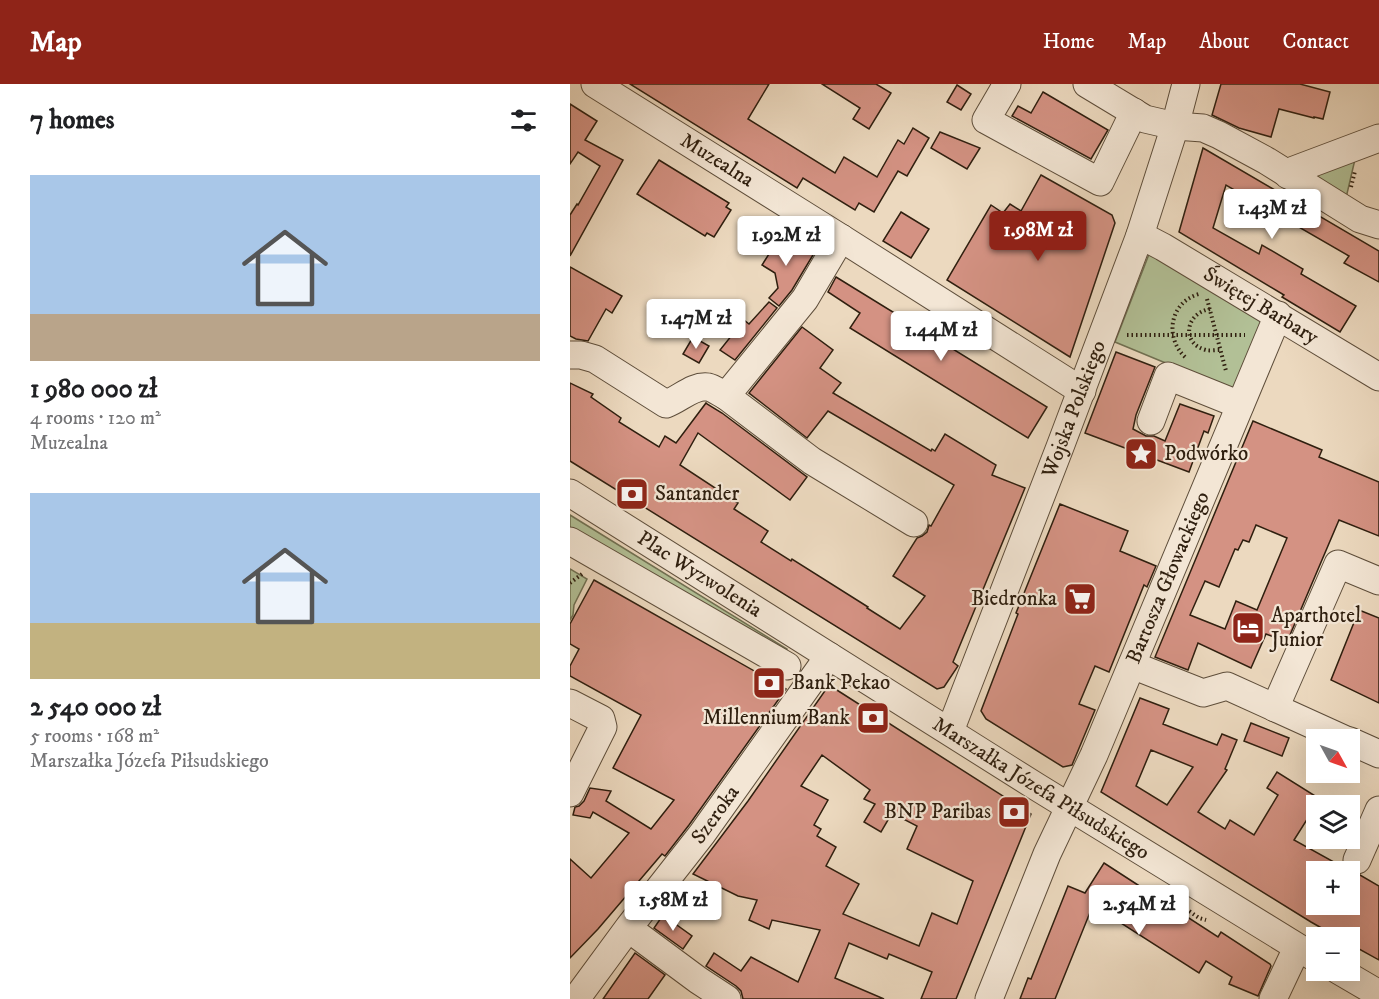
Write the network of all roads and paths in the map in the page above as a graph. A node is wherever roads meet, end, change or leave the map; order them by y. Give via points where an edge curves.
1 (595, 84) edge
2 (1007, 84) edge
3 (1087, 84) edge
4 (1186, 84) edge
5 (1134, 112) junction
6 (1175, 126) junction
7 (1371, 141) edge
8 (1288, 175) junction
9 (1345, 210) junction
10 (1379, 225) edge
11 (1140, 235) junction
12 (842, 238) junction
13 (1210, 309) junction
14 (1274, 325) junction
15 (1217, 334) junction
16 (1123, 335) dead end
17 (1172, 335) junction
18 (1190, 335) junction
19 (1221, 350) junction
20 (570, 355) edge
21 (1187, 360) dead end
22 (1218, 369) dead end
23 (1379, 376) edge
24 (1082, 391) junction
25 (726, 396) junction
26 (1240, 405) junction
27 (1151, 421) dead end
28 (570, 493) edge
29 (914, 523) dead end
30 (570, 541) edge
31 (588, 570) dead end
32 (1379, 581) edge
33 (570, 583) edge
34 (829, 656) junction
35 (1132, 665) junction
36 (787, 666) dead end
37 (570, 703) edge
38 (1275, 708) junction
39 (1323, 729) edge
40 (950, 731) junction
41 (1360, 745) edge
42 (1379, 754) edge
43 (570, 793) edge
44 (1069, 807) junction
45 (1379, 810) edge
46 (1358, 860) dead end
47 (640, 937) dead end
48 (1306, 952) edge
49 (1306, 954) edge
50 (1357, 981) edge
51 (1379, 994) edge
52 (576, 999) edge
53 (727, 999) edge
54 (989, 999) edge
55 (1274, 999) edge

1 - 12 street, Muzealna
2 - 5 street via 986,120 1100,182
3 - 5 street
4 - 6 street, Wojska Polskiego
5 - 6 street via 1145,119
6 - 8 street via 1203,128
6 - 11 street, Wojska Polskiego
7 - 8 street
7 - 9 path
8 - 9 street
9 - 10 street
11 - 14 street, Świętej Barbary
11 - 24 street, Wojska Polskiego
12 - 24 street, Muzealna
12 - 25 street via 805,299
13 - 15 path
13 - 17 path via 1205,293 1187,300 1175,315
13 - 18 path via 1193,317
14 - 15 path
14 - 23 street, Świętej Barbary
14 - 26 street, Bartosza Głowackiego
15 - 18 path
15 - 19 path
16 - 17 path
17 - 18 path
17 - 21 path
18 - 19 path via 1205,350
19 - 22 path via 1228,371
20 - 25 street via 595,359 666,404 693,389 709,387
24 - 40 street, Wojska Polskiego
25 - 29 street via 812,461
26 - 27 street via 1168,376
26 - 35 street, Bartosza Głowackiego
28 - 34 street, Plac Wyzwolenia
30 - 36 street
31 - 33 path
32 - 38 street via 1338,564
34 - 40 street, Marszałka Józefa Piłsudskiego
34 - 52 street, Szeroka via 702,834
35 - 38 street via 1203,693 1227,686
35 - 44 street, Bartosza Głowackiego
37 - 43 street via 601,719 603,727
38 - 39 street
40 - 44 street, Marszałka Józefa Piłsudskiego
41 - 42 street
44 - 48 street, Marszałka Józefa Piłsudskiego
44 - 54 street, Bartosza Głowackiego
45 - 46 street
47 - 53 street
49 - 55 street
50 - 51 street

